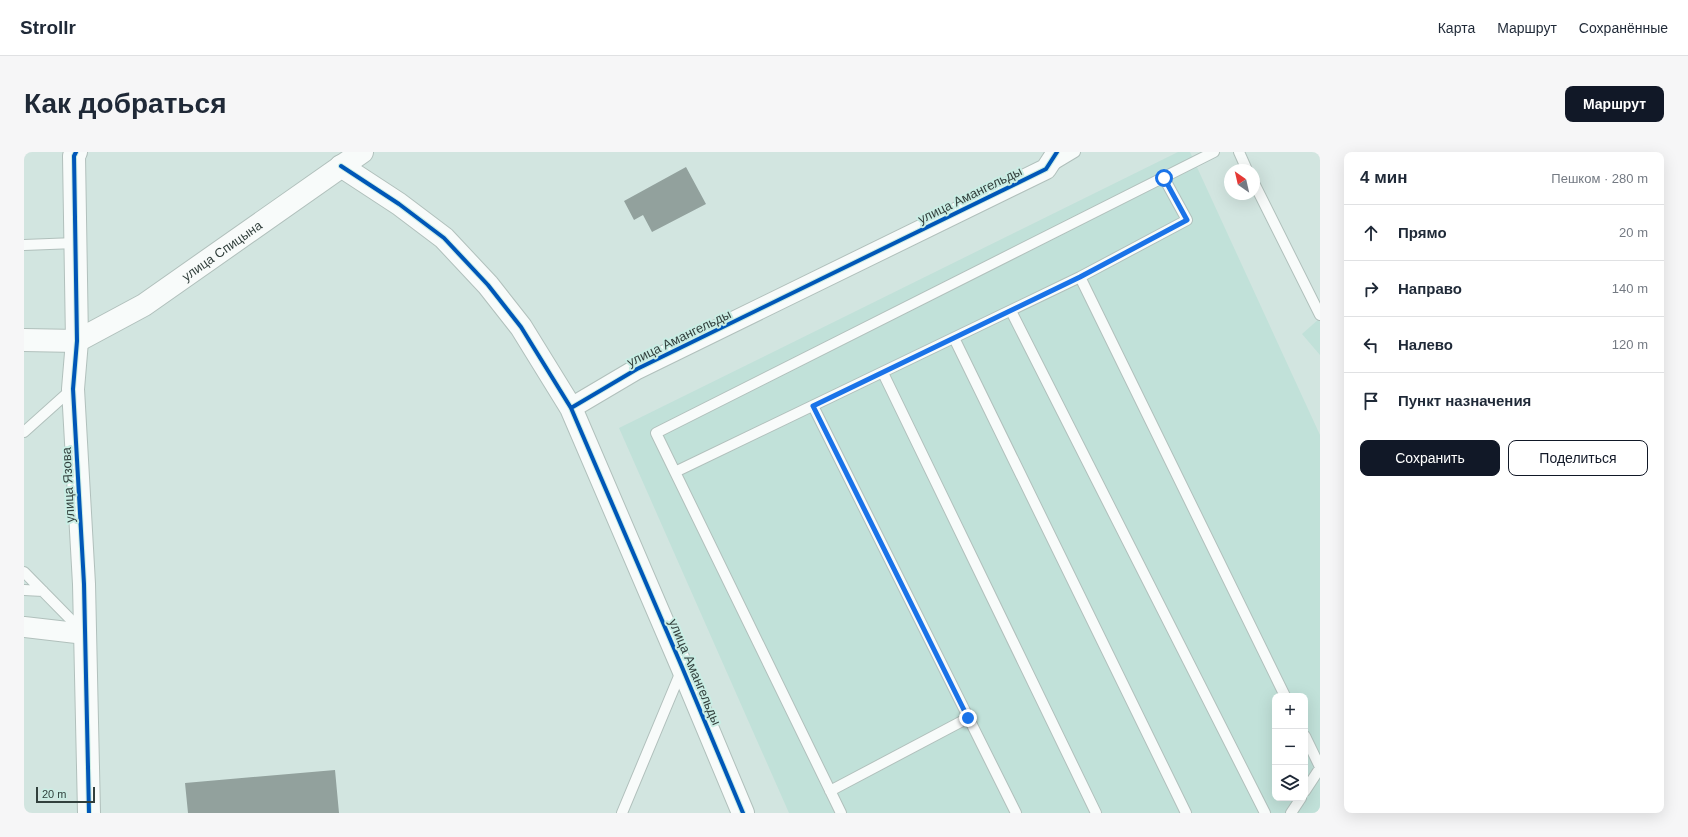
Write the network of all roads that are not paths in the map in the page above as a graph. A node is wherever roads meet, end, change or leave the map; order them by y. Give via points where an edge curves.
1 (1057, 152) edge
2 (1074, 152) edge
3 (1214, 152) edge
4 (1238, 152) edge
5 (74, 153) edge
6 (351, 157) edge
7 (1245, 164) edge
8 (1046, 169) junction
9 (1164, 178) junction
10 (1260, 195) edge
11 (75, 242) junction
12 (24, 245) edge
13 (1080, 277) junction
14 (1012, 310) junction
15 (1320, 316) edge
16 (954, 338) junction
17 (24, 340) edge
18 (77, 341) junction
19 (883, 373) junction
20 (73, 389) junction
21 (813, 406) junction
22 (571, 408) junction
23 (24, 432) edge
24 (675, 472) junction
25 (24, 572) edge
26 (24, 590) edge
27 (43, 591) junction
28 (24, 627) edge
29 (85, 634) junction
30 (682, 667) junction
31 (1284, 693) edge
32 (968, 718) junction
33 (1308, 742) edge
34 (1320, 767) edge
35 (1308, 786) edge
36 (830, 791) junction
37 (1299, 801) edge
38 (88, 813) edge
39 (622, 813) edge
40 (743, 813) edge
41 (841, 813) edge
42 (1016, 813) edge
43 (1096, 813) edge
44 (1186, 813) edge
45 (1265, 813) edge
46 (1291, 813) edge

1 - 8 street
2 - 8 lane
3 - 9 lane
4 - 7 lane
5 - 11 street, улица Язова
6 - 18 street, улица Спицына via 144,305
6 - 22 street via 399,204 444,238 488,285 521,327
8 - 22 street, улица Амангельды via 637,369
9 - 13 lane via 1187,220
9 - 24 lane via 656,433
10 - 15 lane
11 - 12 lane
11 - 18 street, улица Язова
13 - 14 lane
13 - 31 lane
14 - 16 lane
14 - 45 lane
16 - 19 lane
16 - 44 lane
17 - 18 street
18 - 20 street, улица Язова
19 - 21 lane
19 - 43 lane
20 - 23 lane
20 - 29 street, улица Язова
21 - 24 lane
21 - 32 lane
22 - 30 street, улица Амангельды
24 - 36 lane
25 - 27 lane
26 - 27 lane
27 - 29 lane
28 - 29 street
29 - 38 street, улица Язова
30 - 39 lane
30 - 40 street, улица Амангельды
32 - 36 lane
32 - 42 lane
33 - 34 lane
34 - 35 lane
36 - 41 lane
37 - 46 lane

